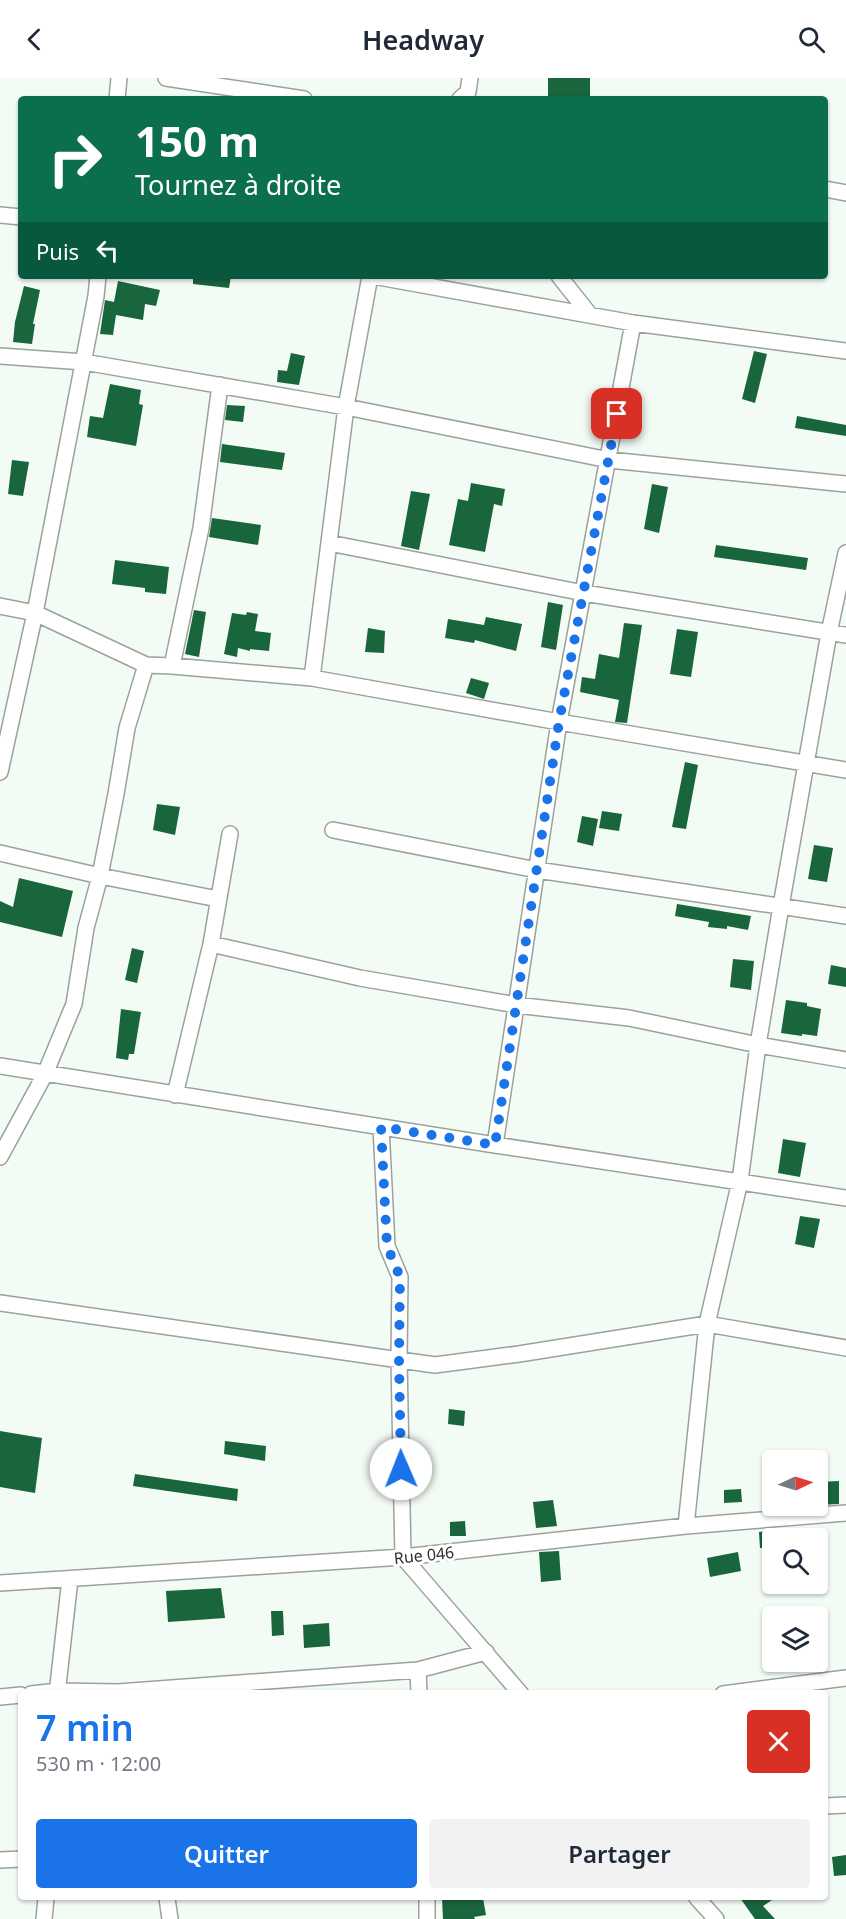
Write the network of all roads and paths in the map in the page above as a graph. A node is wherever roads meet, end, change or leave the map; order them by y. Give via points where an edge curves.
1 (119, 78) edge
2 (166, 78) edge
3 (470, 78) edge
4 (117, 96) edge
5 (284, 96) edge
6 (463, 96) edge
7 (828, 190) edge
8 (846, 193) edge
9 (0, 214) edge
10 (18, 217) edge
11 (98, 279) edge
12 (370, 279) edge
13 (388, 279) edge
14 (561, 279) edge
15 (590, 315) junction
16 (633, 323) junction
17 (846, 351) edge
18 (0, 356) edge
19 (84, 363) junction
20 (220, 386) junction
21 (346, 407) junction
22 (609, 460) junction
23 (846, 484) edge
24 (329, 543) junction
25 (846, 553) edge
26 (584, 593) junction
27 (0, 606) edge
28 (35, 614) junction
29 (829, 633) junction
30 (846, 635) edge
31 (146, 665) junction
32 (172, 666) junction
33 (312, 678) junction
34 (559, 722) junction
35 (806, 762) junction
36 (846, 770) edge
37 (0, 772) edge
38 (333, 830) dead end
39 (230, 834) dead end
40 (0, 853) edge
41 (537, 870) junction
42 (100, 876) junction
43 (218, 899) junction
44 (781, 906) junction
45 (846, 916) edge
46 (211, 944) junction
47 (516, 1005) junction
48 (758, 1045) junction
49 (846, 1060) edge
50 (0, 1066) edge
51 (45, 1074) junction
52 (175, 1095) junction
53 (381, 1127) junction
54 (495, 1145) junction
55 (0, 1157) edge
56 (740, 1181) junction
57 (846, 1198) edge
58 (0, 1303) edge
59 (707, 1324) junction
60 (846, 1348) edge
61 (399, 1360) junction
62 (846, 1513) edge
63 (686, 1526) junction
64 (404, 1557) junction
65 (70, 1579) junction
66 (0, 1583) edge
67 (486, 1652) junction
68 (418, 1670) junction
69 (846, 1678) edge
70 (58, 1690) edge
71 (157, 1690) edge
72 (419, 1690) edge
73 (518, 1690) edge
74 (754, 1690) edge
75 (18, 1695) edge
76 (0, 1697) edge
77 (846, 1805) edge
78 (828, 1806) edge
79 (18, 1859) edge
80 (0, 1860) edge
81 (46, 1900) edge
82 (167, 1900) edge
83 (427, 1900) edge
84 (699, 1900) edge
85 (44, 1919) edge
86 (170, 1919) edge
87 (427, 1919) edge
88 (716, 1919) edge

1 - 4 street
2 - 5 street
3 - 6 street
7 - 8 street
9 - 10 street
11 - 19 street
12 - 21 street
13 - 15 street
14 - 15 street
15 - 16 street
16 - 17 street
16 - 22 street
18 - 19 street
19 - 20 street
19 - 28 street
20 - 21 street
20 - 32 street via 201,528
21 - 22 street
21 - 24 street
22 - 23 street
22 - 26 street
24 - 26 street
24 - 33 street
25 - 29 street
26 - 29 street
26 - 34 street
27 - 28 street
28 - 31 street
28 - 37 street
29 - 30 street
29 - 35 street
31 - 32 street
31 - 42 street via 127,728
32 - 33 street
33 - 34 street
34 - 35 street
34 - 41 street
35 - 36 street
35 - 44 street
38 - 41 street
39 - 43 street
40 - 42 street
41 - 44 street
41 - 47 street
42 - 43 street
42 - 51 street via 86,928 74,1004
43 - 46 street
44 - 45 street
44 - 48 street
46 - 47 street via 360,978
46 - 52 street
47 - 48 street via 628,1018
47 - 54 street
48 - 49 street
48 - 56 street
50 - 51 street
51 - 52 street
51 - 55 street
52 - 53 street
53 - 54 street
53 - 61 street via 387,1246 400,1277
54 - 56 street
56 - 57 street
56 - 59 street
58 - 61 street
59 - 60 street
59 - 61 street via 435,1365
59 - 63 street
61 - 64 street
62 - 63 street, Rue 046 / Rue 046
63 - 64 street, Rue 046 / Rue 046
64 - 65 street, Rue 046 / Rue 046
64 - 67 street
65 - 66 street, Rue 046 / Rue 046
65 - 70 street
67 - 68 street
67 - 73 street
68 - 71 street
68 - 72 street
69 - 74 street
75 - 76 street
77 - 78 street
79 - 80 street
81 - 85 street
82 - 86 street
83 - 87 street
84 - 88 street

